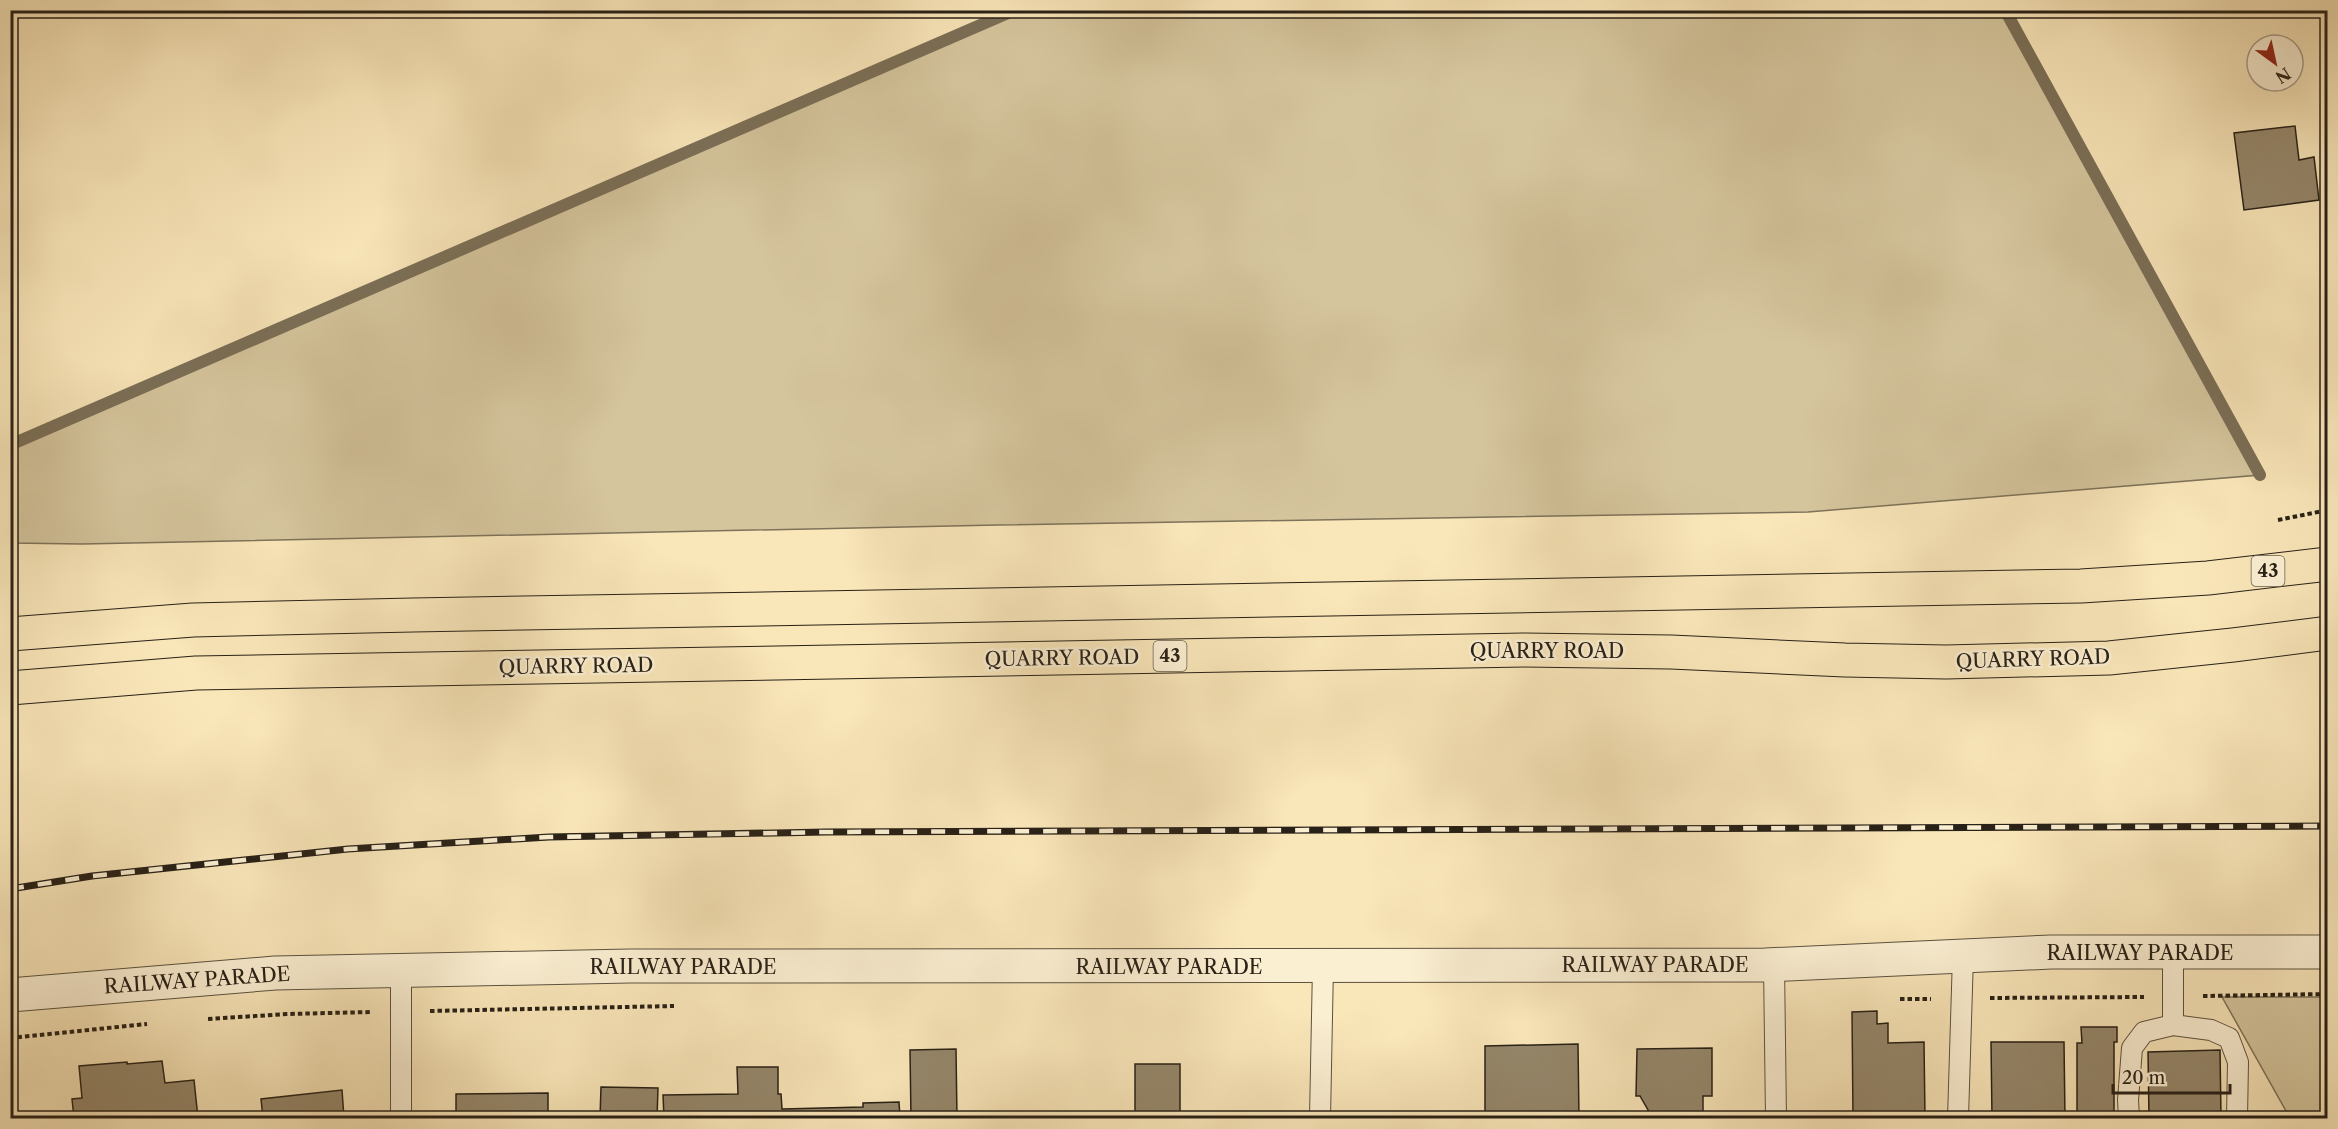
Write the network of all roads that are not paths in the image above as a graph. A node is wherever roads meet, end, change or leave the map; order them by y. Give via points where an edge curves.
1 (2328, 564) edge
2 (2328, 633) edge
3 (10, 634) edge
4 (10, 688) edge
5 (2173, 952) junction
6 (2328, 952) edge
7 (1963, 956) junction
8 (1774, 964) junction
9 (1323, 966) junction
10 (401, 971) junction
11 (10, 995) edge
12 (2173, 1025) junction
13 (401, 1119) edge
14 (1320, 1119) edge
15 (1776, 1119) edge
16 (1958, 1119) edge
17 (2129, 1119) edge
18 (2237, 1119) edge

1 - 3 main road, 43 via 2208,578 2081,586 193,620
2 - 4 main road, QUARRY ROAD / 43 via 2109,658 1946,662 1671,652 1500,651 196,673
5 - 6 street, RAILWAY PARADE
5 - 7 street, RAILWAY PARADE
5 - 12 lane
7 - 8 street, RAILWAY PARADE
7 - 16 lane
8 - 9 street, RAILWAY PARADE
8 - 15 lane
9 - 10 street, RAILWAY PARADE via 630,966
9 - 14 lane
10 - 11 street, RAILWAY PARADE via 275,973
10 - 13 lane
12 - 17 lane via 2144,1032 2132,1048
12 - 18 lane via 2211,1030 2229,1038 2238,1062

